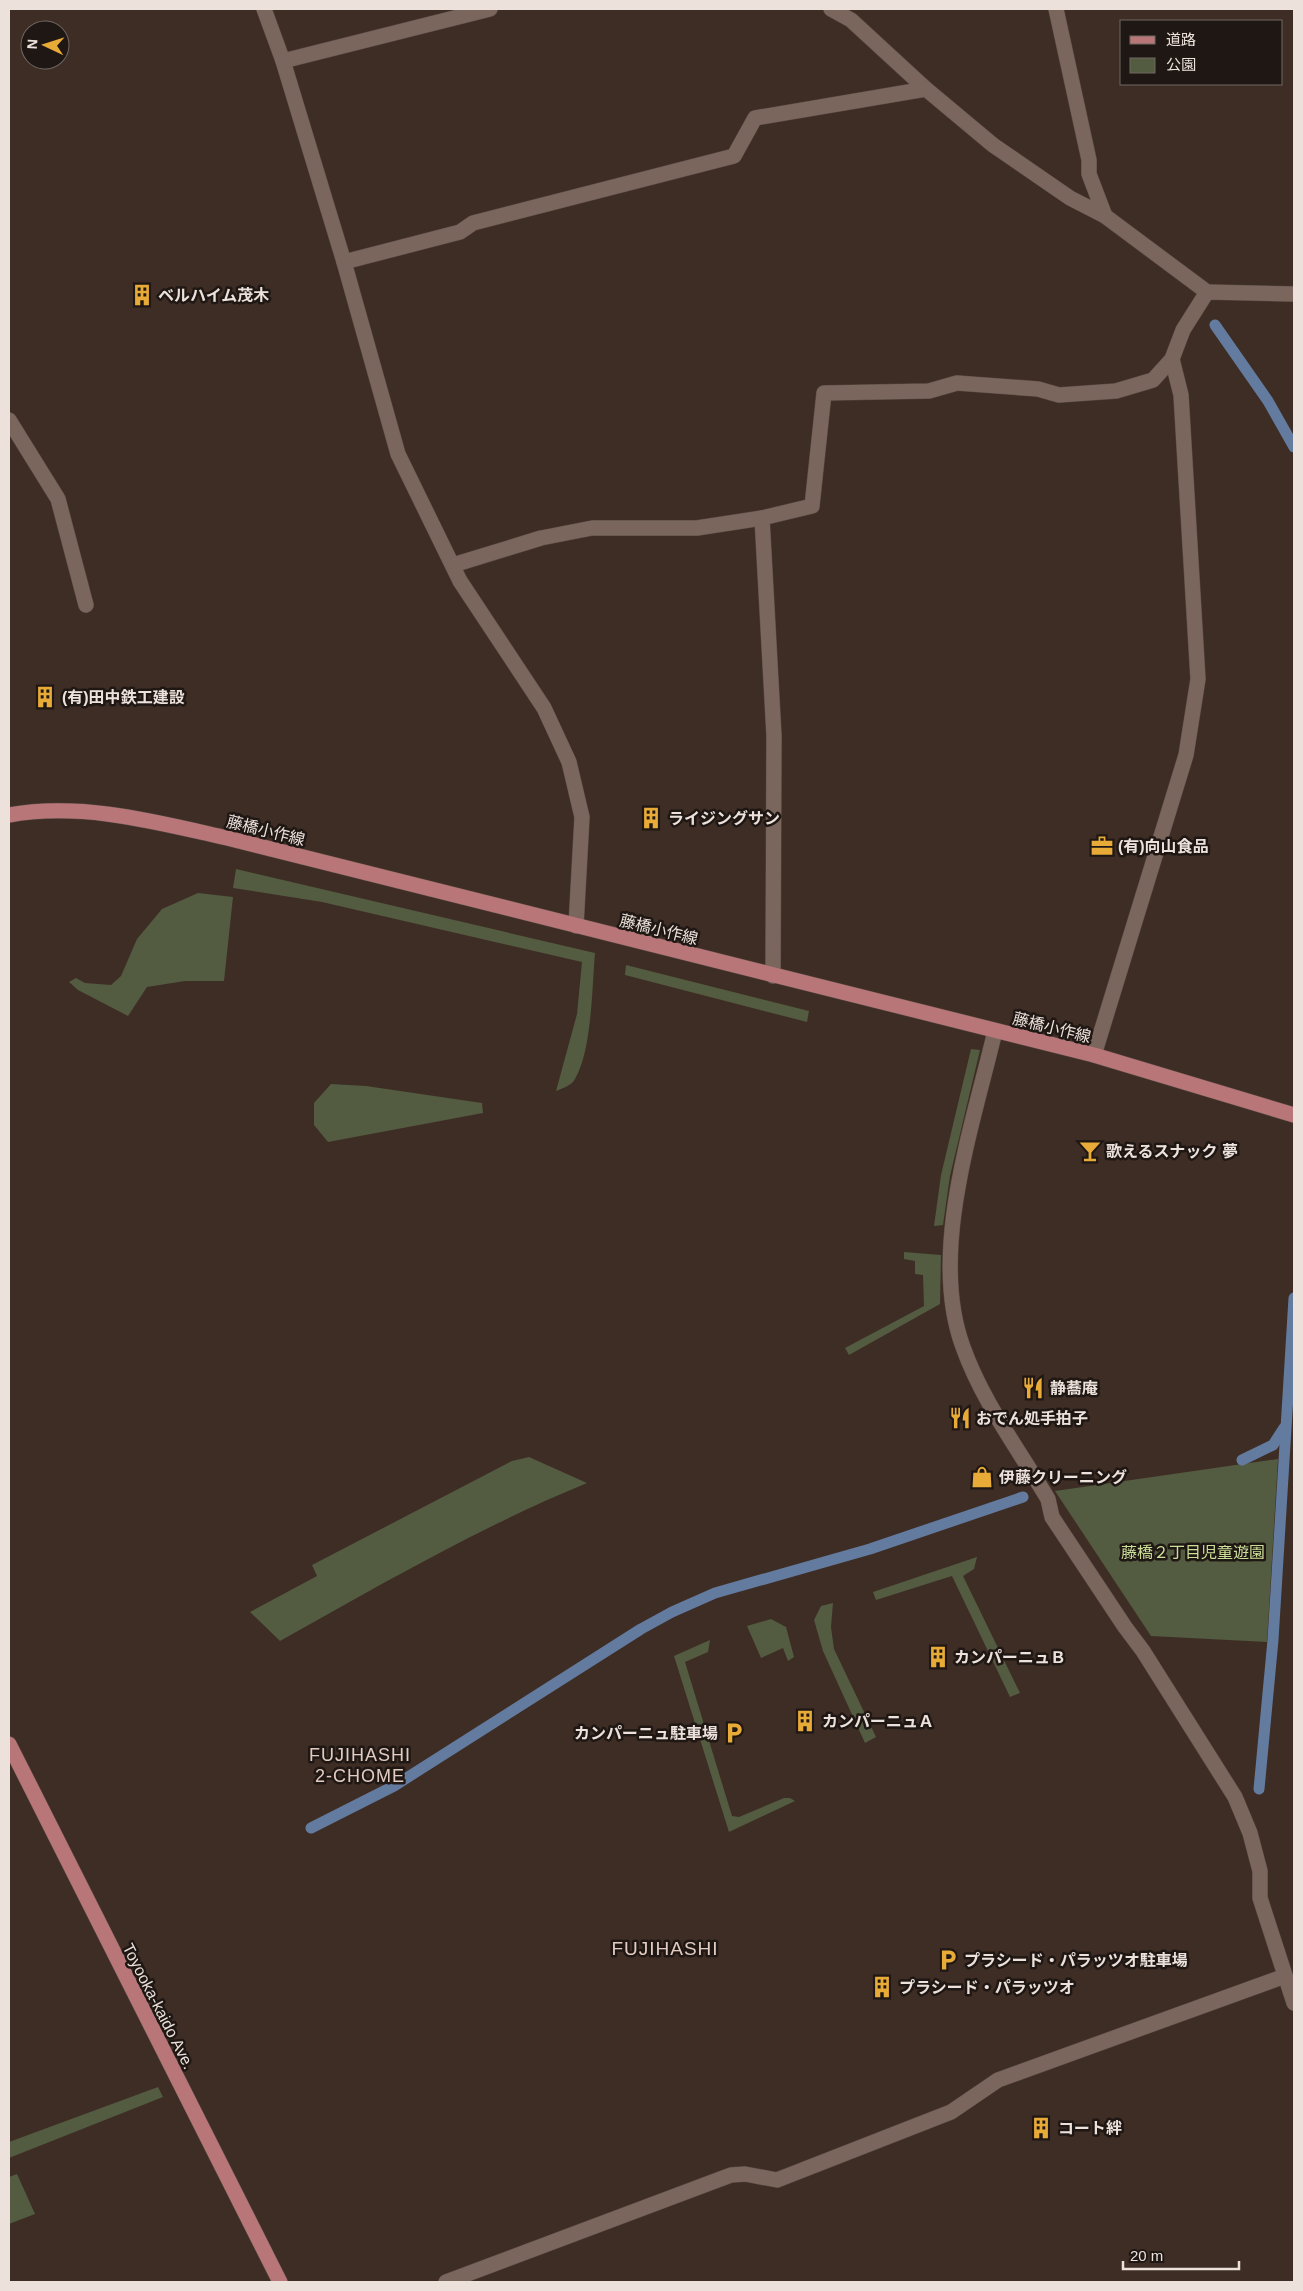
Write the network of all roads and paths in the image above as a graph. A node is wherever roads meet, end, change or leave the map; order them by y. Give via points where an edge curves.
1 (264, 9) edge
2 (490, 9) edge
3 (831, 9) edge
4 (1056, 9) edge
5 (283, 61) junction
6 (926, 89) junction
7 (1105, 216) junction
8 (344, 262) junction
9 (1207, 292) junction
10 (1294, 294) edge
11 (1172, 359) junction
12 (9, 420) edge
13 (762, 518) junction
14 (453, 566) junction
15 (86, 605) dead end
16 (9, 815) edge
17 (576, 926) junction
18 (773, 976) junction
19 (995, 1031) junction
20 (1094, 1055) junction
21 (1294, 1115) edge
22 (9, 1744) edge
23 (1285, 1976) junction
24 (1294, 2004) edge
25 (280, 2282) edge
26 (446, 2282) edge

1 - 5 street
2 - 5 street
3 - 6 street via 851,20
4 - 7 street via 1090,174
5 - 8 street
6 - 7 street via 993,145 1070,198
6 - 8 street via 755,118 734,156 472,224 460,232
7 - 9 street
8 - 14 street via 398,454
9 - 10 street
9 - 11 street via 1183,330
11 - 13 street via 1153,380 1116,391 1058,395 1038,389 957,383 929,391 824,393 812,506
11 - 20 street via 1181,395 1198,679 1186,755
12 - 15 street via 58,499
13 - 14 street via 697,528 592,528 541,538
13 - 18 street via 774,736
14 - 17 street via 544,708 569,762 582,817
16 - 17 main road, 藤橋小作線 via 63,811 138,818
17 - 18 main road, 藤橋小作線
18 - 19 main road, 藤橋小作線
19 - 20 main road, 藤橋小作線
19 - 23 street via 957,1190 949,1290 962,1346 974,1374 1048,1499 1052,1517 1143,1651 1235,1797 1250,1833 1260,1870 1260,1898
20 - 21 main road, 藤橋小作線
22 - 25 main road, Toyooka-kaido Ave.
23 - 24 street
23 - 26 street via 998,2080 951,2112 777,2180 745,2174 731,2175

